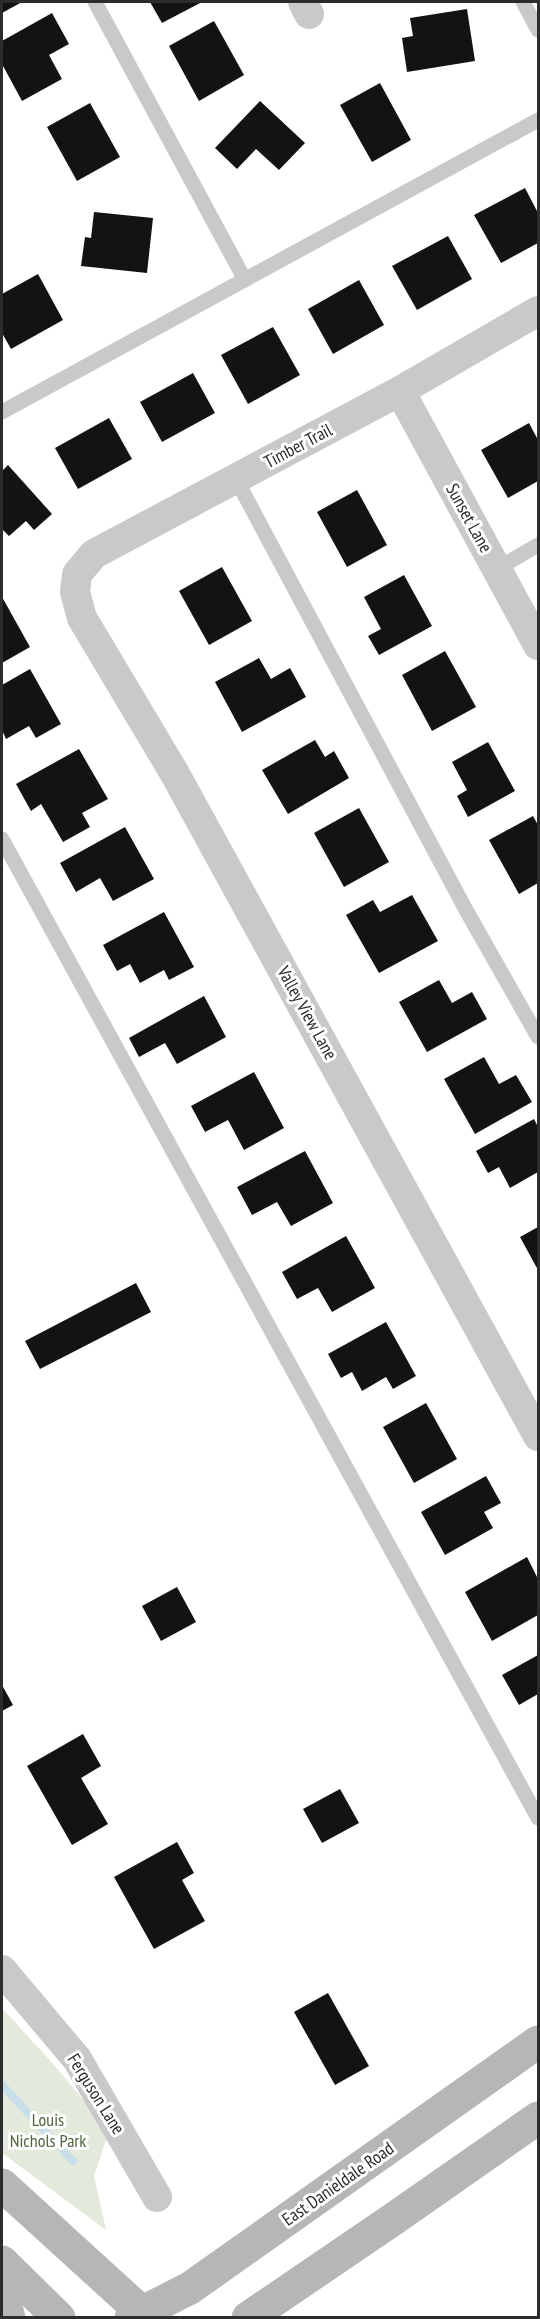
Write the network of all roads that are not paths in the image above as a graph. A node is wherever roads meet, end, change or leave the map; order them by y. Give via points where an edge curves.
1 (95, 2) edge
2 (523, 2) edge
3 (538, 30) edge
4 (538, 120) edge
5 (245, 280) junction
6 (538, 311) edge
7 (400, 391) junction
8 (2, 412) edge
9 (236, 478) junction
10 (538, 545) edge
11 (497, 569) junction
12 (75, 592) joint
13 (538, 645) edge
14 (2, 839) edge
15 (538, 1037) edge
16 (538, 1436) edge
17 (538, 1818) edge
18 (2, 1970) edge
19 (538, 2042) edge
20 (538, 2118) edge
21 (2, 2185) edge
22 (157, 2197) dead end
23 (2, 2262) edge
24 (2, 2290) edge
25 (141, 2316) edge
26 (9, 2318) edge
27 (59, 2318) edge
28 (248, 2318) edge

1 - 5 lane
2 - 3 lane
4 - 5 lane
5 - 8 lane
6 - 7 street, Timber Trail
7 - 9 street, Timber Trail
7 - 11 street, Sunset Lane
9 - 12 street, Timber Trail via 94,554 76,574
9 - 15 lane
10 - 11 lane
11 - 13 street, Sunset Lane
12 - 16 street, Valley View Lane via 82,618 175,774
14 - 17 lane
18 - 22 street, Ferguson Lane via 77,2059
19 - 25 main road, East Danieldale Road via 190,2288
20 - 28 main road
21 - 25 main road
23 - 27 main road
24 - 26 main road

